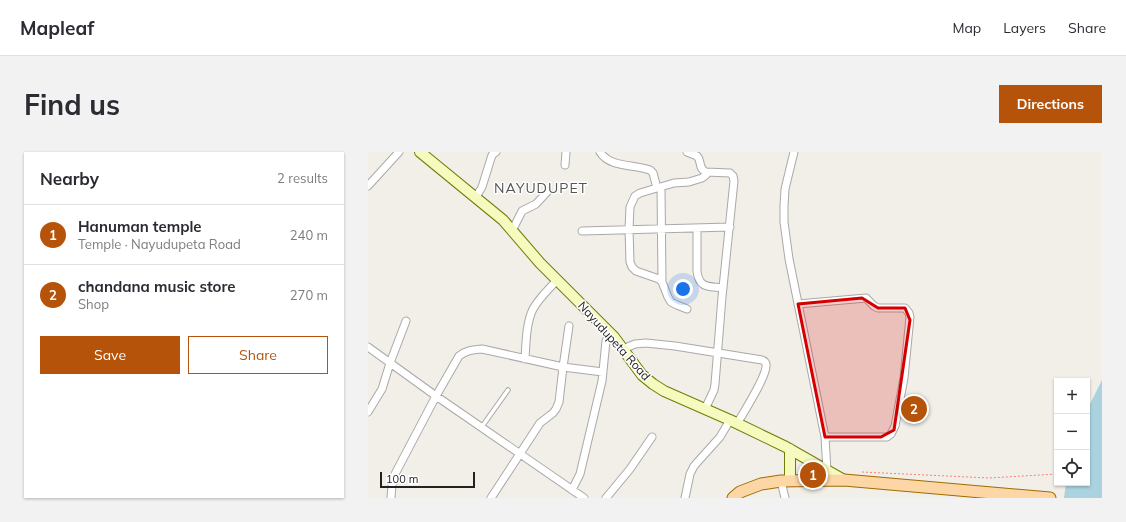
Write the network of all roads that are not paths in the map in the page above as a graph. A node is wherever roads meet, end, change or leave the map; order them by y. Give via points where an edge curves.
1 (399, 152) edge
2 (420, 152) edge
3 (566, 152) edge
4 (600, 152) edge
5 (687, 152) edge
6 (794, 152) edge
7 (493, 153) edge
8 (565, 165) dead end
9 (706, 172) junction
10 (368, 186) edge
11 (659, 188) junction
12 (548, 191) dead end
13 (476, 197) junction
14 (730, 227) junction
15 (697, 228) junction
16 (629, 229) junction
17 (662, 229) junction
18 (512, 231) junction
19 (582, 231) dead end
20 (557, 280) junction
21 (662, 282) junction
22 (723, 288) junction
23 (798, 304) junction
24 (687, 309) dead end
25 (406, 321) dead end
26 (569, 326) dead end
27 (610, 334) junction
28 (368, 347) edge
29 (622, 349) junction
30 (717, 353) junction
31 (524, 359) junction
32 (390, 363) junction
33 (563, 367) junction
34 (604, 372) junction
35 (508, 390) dead end
36 (436, 396) junction
37 (705, 409) junction
38 (368, 412) edge
39 (733, 422) junction
40 (481, 428) junction
41 (652, 437) dead end
42 (825, 437) junction
43 (790, 449) junction
44 (520, 454) junction
45 (827, 471) junction
46 (844, 480) junction
47 (786, 481) junction
48 (572, 490) junction
49 (1009, 496) edge
50 (391, 498) edge
51 (491, 498) edge
52 (584, 498) edge
53 (606, 498) edge
54 (685, 498) edge
55 (733, 498) edge
56 (785, 498) edge
57 (1050, 498) edge

1 - 10 street
2 - 13 street, Nayudupeta Road
3 - 8 street
4 - 11 street via 612,162 650,170
5 - 9 street via 697,156 702,169
6 - 23 street via 785,189 784,222
7 - 13 street
9 - 11 street via 702,178
9 - 14 street via 730,173 733,176
11 - 16 street via 635,196 630,207
11 - 17 street
12 - 18 street via 540,201 522,211
13 - 18 street, Nayudupeta Road
14 - 15 street
14 - 22 street
15 - 17 street
15 - 22 street via 700,282 706,286
16 - 17 street
16 - 19 street
16 - 21 street via 632,267
17 - 21 street
18 - 20 street, Nayudupeta Road
20 - 27 street, Nayudupeta Road
20 - 31 street via 533,311
21 - 24 street via 672,302
22 - 30 street
23 - 42 street
23 - 42 street via 862,298 878,308 905,308 910,317 904,378 894,430 887,437
25 - 32 street
26 - 33 street
27 - 29 street, Nayudupeta Road
27 - 34 street via 606,341
28 - 32 street
29 - 30 street via 646,343
29 - 37 street, Nayudupeta Road via 642,375 653,384
30 - 37 street via 714,390
30 - 39 street via 758,359 766,364 755,393
31 - 33 street
31 - 36 street via 482,349 464,352 459,356
32 - 36 street
32 - 38 street via 382,389
33 - 34 street
33 - 44 street via 556,409 540,423
34 - 48 street via 580,474
35 - 40 lane
36 - 40 street
36 - 50 street via 395,474
37 - 39 street, Nayudupeta Road
39 - 43 street, Nayudupeta Road
39 - 54 street via 694,466
40 - 44 street
41 - 53 street
42 - 45 street
43 - 45 street, Nayudupeta Road
43 - 47 street
44 - 48 street
44 - 51 street
45 - 46 street, Nayudupeta Road
46 - 47 main road
46 - 49 main road
47 - 55 main road via 762,484 740,492
47 - 56 street
48 - 52 street
49 - 57 main road

